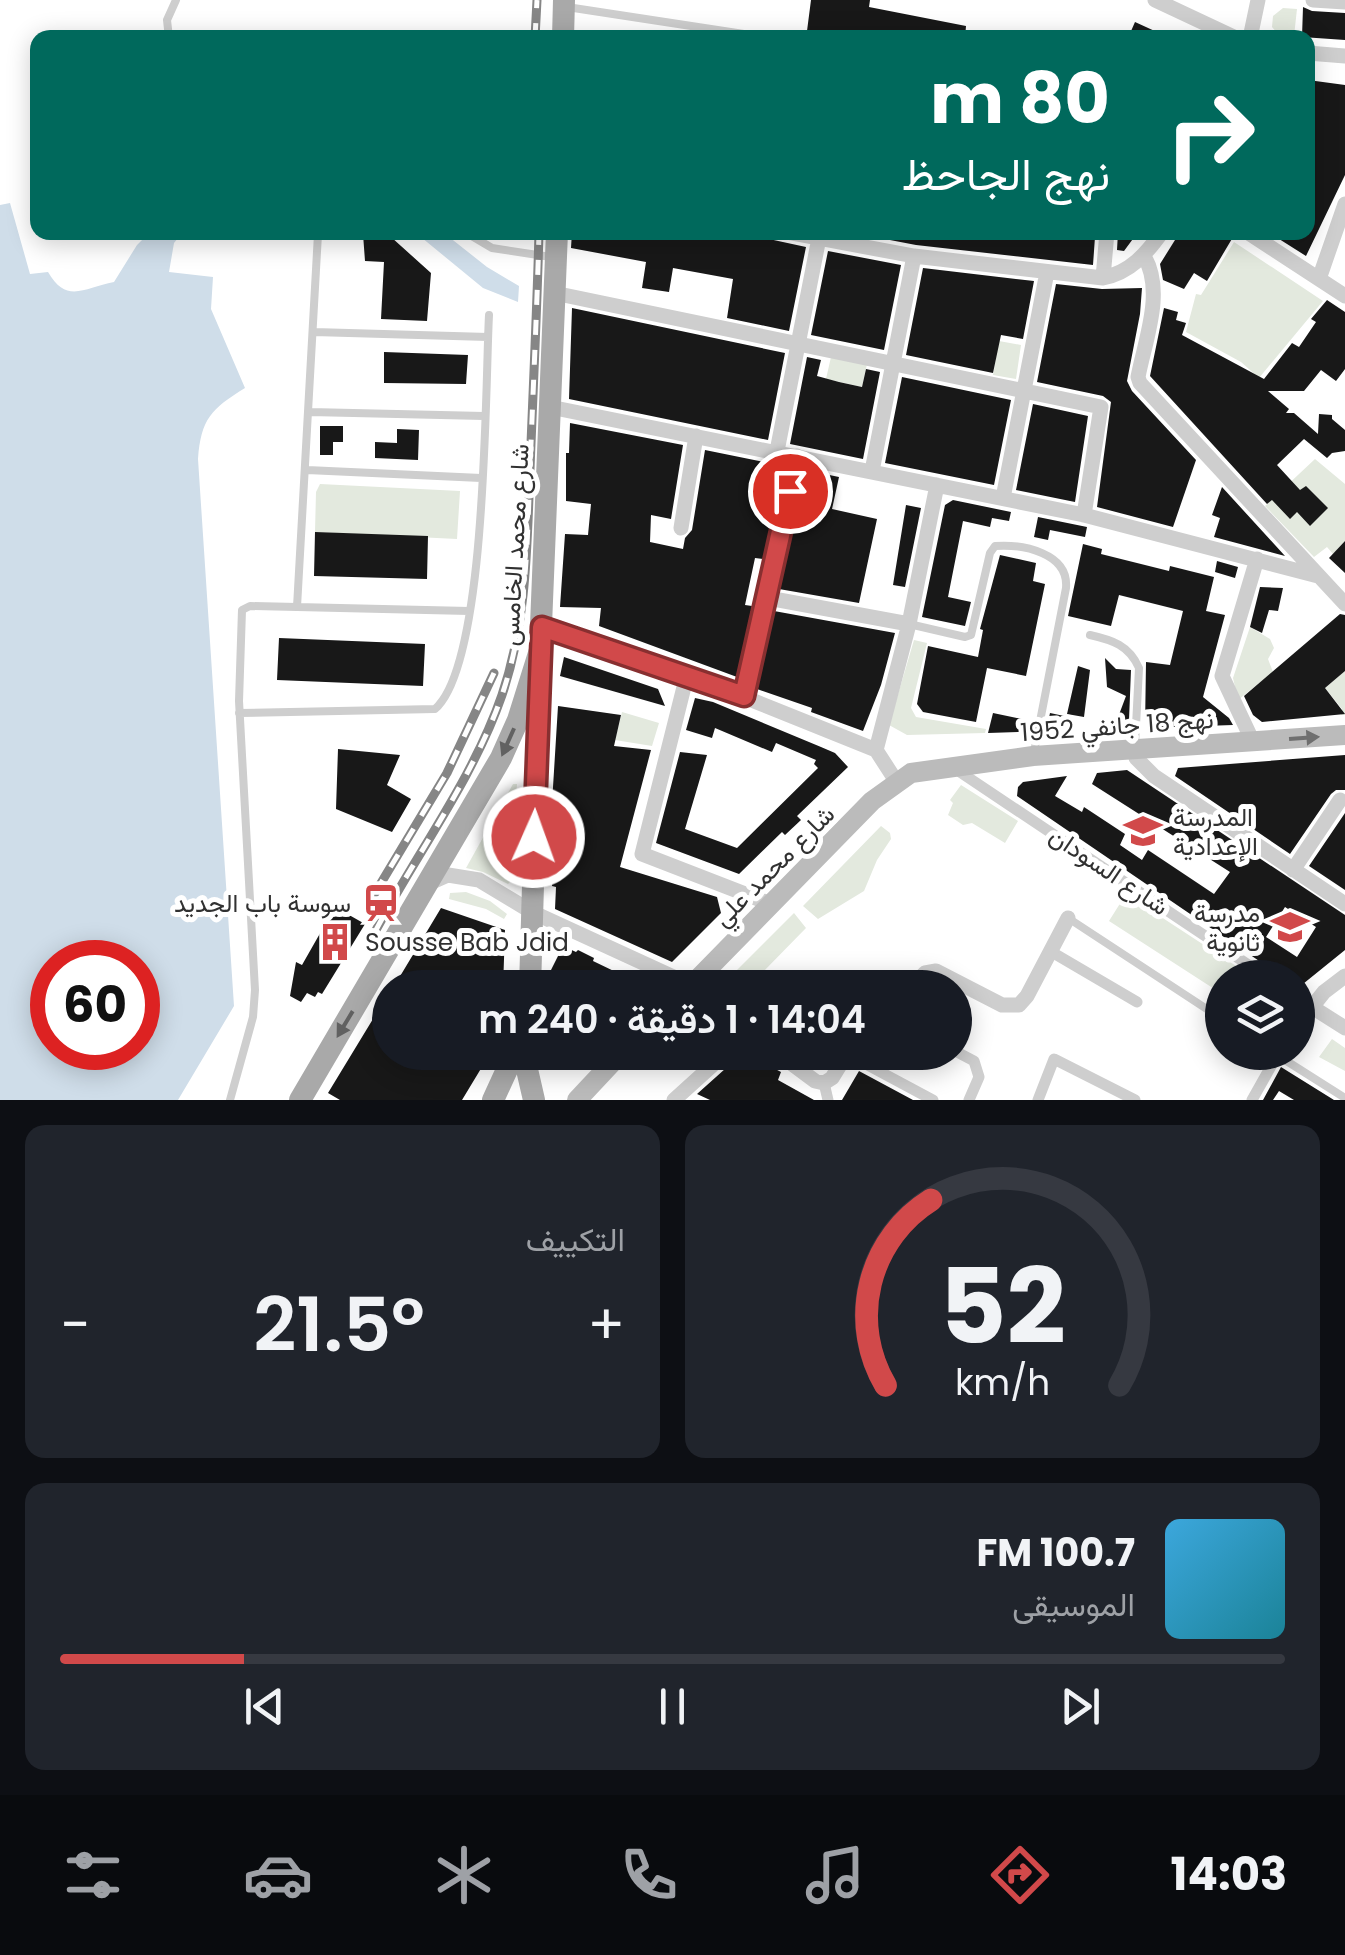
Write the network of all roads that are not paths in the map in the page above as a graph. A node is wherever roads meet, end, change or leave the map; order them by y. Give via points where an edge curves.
1 (176, 0) edge
2 (1155, 0) edge
3 (1258, 0) edge
4 (1313, 0) edge
5 (1345, 2) edge
6 (564, 4) edge
7 (168, 30) edge
8 (563, 30) edge
9 (722, 30) edge
10 (1219, 30) edge
11 (1252, 30) edge
12 (1315, 53) edge
13 (1345, 56) edge
14 (1345, 204) edge
15 (318, 240) edge
16 (479, 240) edge
17 (556, 240) edge
18 (818, 240) edge
19 (829, 240) edge
20 (1106, 240) edge
21 (1156, 240) edge
22 (1259, 240) edge
23 (914, 256) junction
24 (1144, 256) junction
25 (556, 258) junction
26 (1047, 272) junction
27 (1103, 278) junction
28 (1319, 279) junction
29 (554, 294) junction
30 (1345, 296) edge
31 (489, 314) dead end
32 (314, 332) junction
33 (488, 336) junction
34 (796, 344) junction
35 (894, 364) junction
36 (1024, 390) junction
37 (550, 406) junction
38 (310, 412) junction
39 (484, 416) junction
40 (696, 436) junction
41 (776, 451) junction
42 (798, 456) junction
43 (306, 470) junction
44 (872, 470) junction
45 (482, 478) junction
46 (937, 485) junction
47 (1003, 498) junction
48 (1084, 515) junction
49 (681, 528) dead end
50 (1258, 559) junction
51 (1318, 576) junction
52 (768, 598) junction
53 (1345, 604) edge
54 (298, 607) junction
55 (469, 611) junction
56 (909, 624) junction
57 (1090, 634) dead end
58 (541, 639) junction
59 (686, 675) junction
60 (744, 696) junction
61 (239, 713) junction
62 (1345, 736) edge
63 (1253, 742) junction
64 (876, 750) junction
65 (1135, 750) junction
66 (1033, 756) junction
67 (950, 765) junction
68 (896, 781) junction
69 (1340, 800) dead end
70 (1293, 870) junction
71 (430, 883) junction
72 (771, 904) junction
73 (1345, 904) edge
74 (532, 912) junction
75 (1068, 918) joint
76 (1050, 951) junction
77 (1241, 960) edge
78 (534, 970) edge
79 (656, 970) edge
80 (706, 970) edge
81 (1345, 976) edge
82 (972, 990) edge
83 (1137, 1002) dead end
84 (1315, 1003) edge
85 (1205, 1008) edge
86 (1315, 1009) edge
87 (1345, 1028) edge
88 (972, 1060) edge
89 (506, 1070) edge
90 (527, 1070) edge
91 (605, 1070) edge
92 (707, 1070) edge
93 (800, 1070) edge
94 (837, 1070) edge
95 (879, 1070) edge
96 (1268, 1070) edge
97 (1303, 1070) edge
98 (824, 1083) junction
99 (1345, 1098) edge
100 (303, 1099) edge
101 (230, 1100) edge
102 (492, 1100) edge
103 (534, 1100) edge
104 (577, 1100) edge
105 (674, 1100) edge
106 (828, 1100) edge
107 (933, 1100) edge
108 (969, 1100) edge
109 (1038, 1100) edge
110 (1135, 1100) edge
111 (1252, 1100) edge

1 - 7 lane
2 - 10 street
3 - 11 street
4 - 5 street
6 - 8 main road
6 - 9 lane
12 - 13 street
14 - 28 street
15 - 32 lane
16 - 25 lane
17 - 25 main road, شارع محمد الخامس
18 - 34 street
19 - 23 street
20 - 27 street
21 - 24 street
22 - 28 street
23 - 26 street
23 - 35 street
24 - 27 street
24 - 51 street via 1154,298 1140,383
25 - 29 main road, شارع محمد الخامس
26 - 27 street
26 - 36 street
28 - 30 street
29 - 34 street
29 - 37 main road, شارع محمد الخامس
31 - 33 lane
32 - 33 lane
32 - 38 lane
33 - 39 lane
34 - 35 street
34 - 41 street
35 - 36 street
35 - 44 street
36 - 47 street
36 - 48 street via 1101,407
37 - 40 street
37 - 58 main road, شارع محمد الخامس
38 - 39 lane
38 - 43 lane
39 - 45 lane
40 - 41 street
40 - 49 street
41 - 42 street
42 - 44 street
42 - 52 street
43 - 45 lane
43 - 54 lane
44 - 46 street
45 - 55 lane
46 - 47 street
46 - 56 street
47 - 48 street
48 - 50 street
50 - 51 street
50 - 63 street via 1222,676
51 - 53 street
52 - 56 street
52 - 60 street
54 - 55 lane
54 - 61 lane via 242,610
55 - 61 lane via 452,687 435,709
56 - 64 street
56 - 66 lane via 971,634 995,546 1060,563 1066,588
57 - 65 lane via 1122,645 1136,660
58 - 59 street
58 -> 71 main road, شارع محمد الخامس via 501,758
58 - 74 main road
59 - 60 street
59 - 72 street via 642,854
60 - 64 street
61 - 101 lane via 255,990
63 -> 62 main road, نهج 18 جانفي 1952
63 - 65 main road, نهج 18 جانفي 1952
64 - 68 street
65 - 66 main road, نهج 18 جانفي 1952
65 - 70 street via 1154,776
66 - 67 main road, نهج 18 جانفي 1952
67 - 68 main road, نهج 18 جانفي 1952
67 - 77 street, شارع السودان
68 - 72 main road, شارع محمد علي
69 - 70 street
70 - 73 street
71 - 74 street via 448,876 479,880
71 -> 100 main road, شارع محمد الخامس
72 - 80 main road, شارع محمد علي
74 - 78 main road
74 - 79 street
75 - 76 street
75 - 85 lane
76 - 82 street via 1027,996 1013,1007
76 - 83 street
81 - 84 street
86 - 87 street
88 - 108 street via 980,1078
89 - 102 main road
90 - 103 main road
91 - 104 main road
92 - 105 street
93 - 98 street
94 - 98 street
95 - 107 street
96 - 111 street
97 - 99 lane
98 - 106 street
109 - 110 street via 1051,1055

